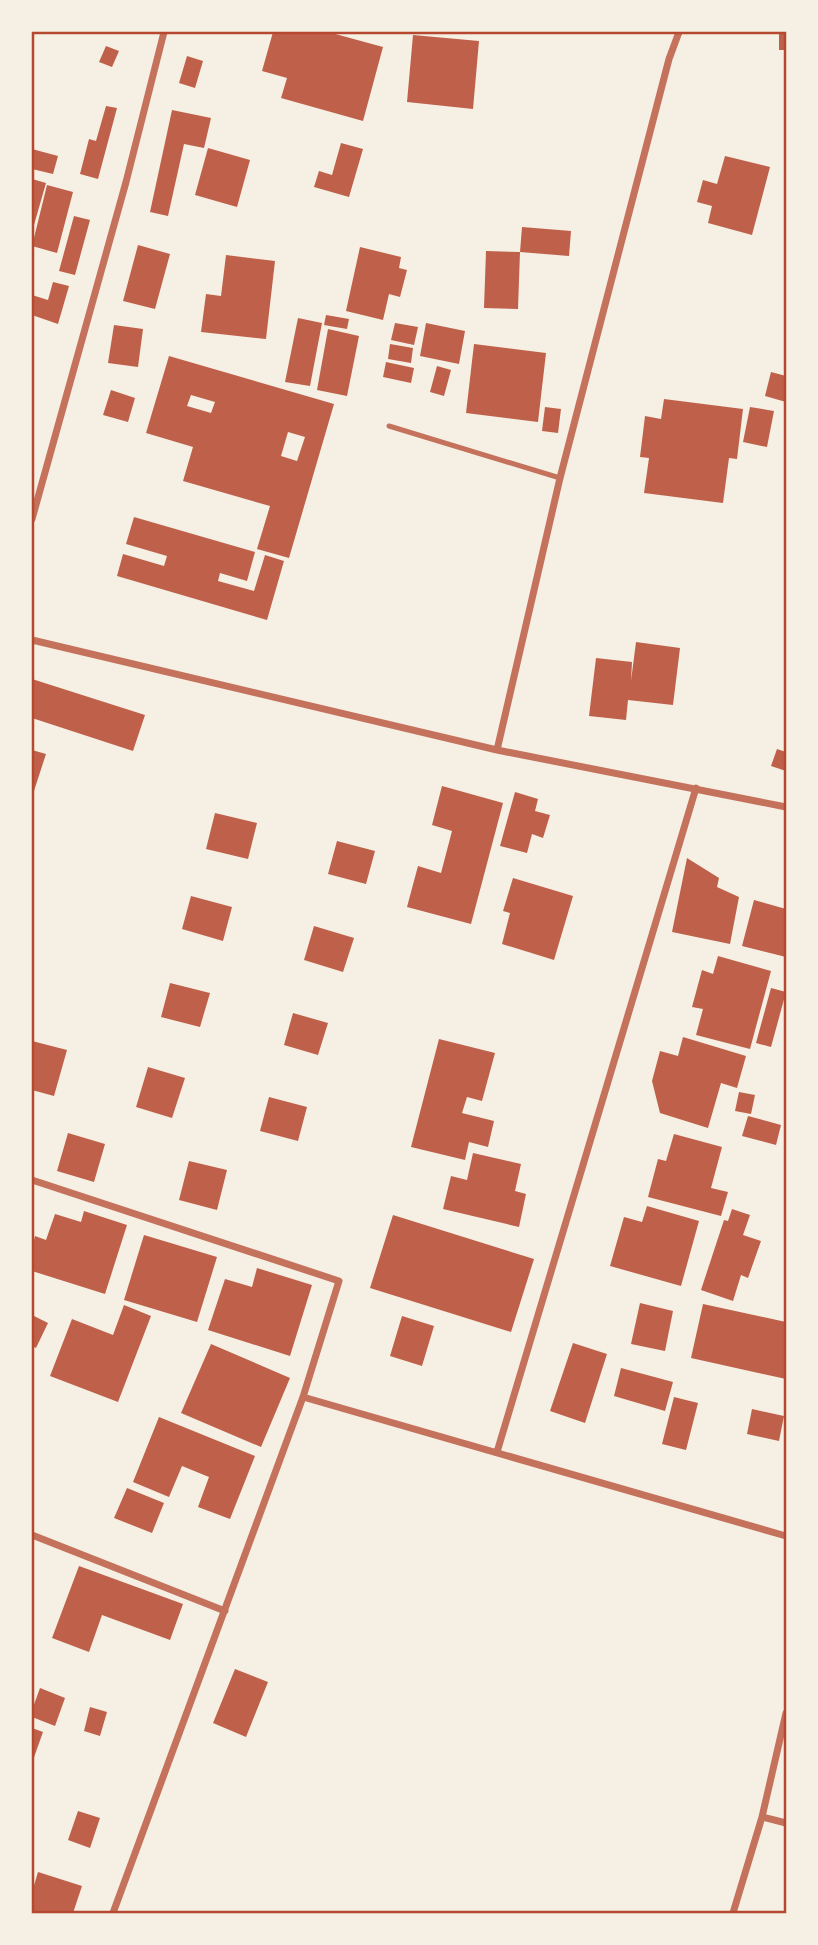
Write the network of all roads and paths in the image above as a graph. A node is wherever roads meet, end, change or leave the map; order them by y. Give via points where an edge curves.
1 (164, 32) edge
2 (679, 32) edge
3 (389, 426) dead end
4 (560, 478) junction
5 (32, 519) edge
6 (32, 639) edge
7 (497, 750) junction
8 (696, 788) junction
9 (786, 807) edge
10 (32, 1180) edge
11 (303, 1397) junction
12 (497, 1452) junction
13 (32, 1535) edge
14 (786, 1536) edge
15 (225, 1611) junction
16 (786, 1713) edge
17 (762, 1817) junction
18 (786, 1823) edge
19 (114, 1913) edge
20 (733, 1913) edge

1 - 5 street via 127,182
2 - 4 street
3 - 4 lane
4 - 7 street
6 - 7 street
7 - 8 street
8 - 9 street
8 - 12 street
10 - 11 street via 339,1281
11 - 12 street
11 - 15 street
12 - 14 street
13 - 15 street
15 - 19 street
16 - 17 street
17 - 18 street
17 - 20 street

